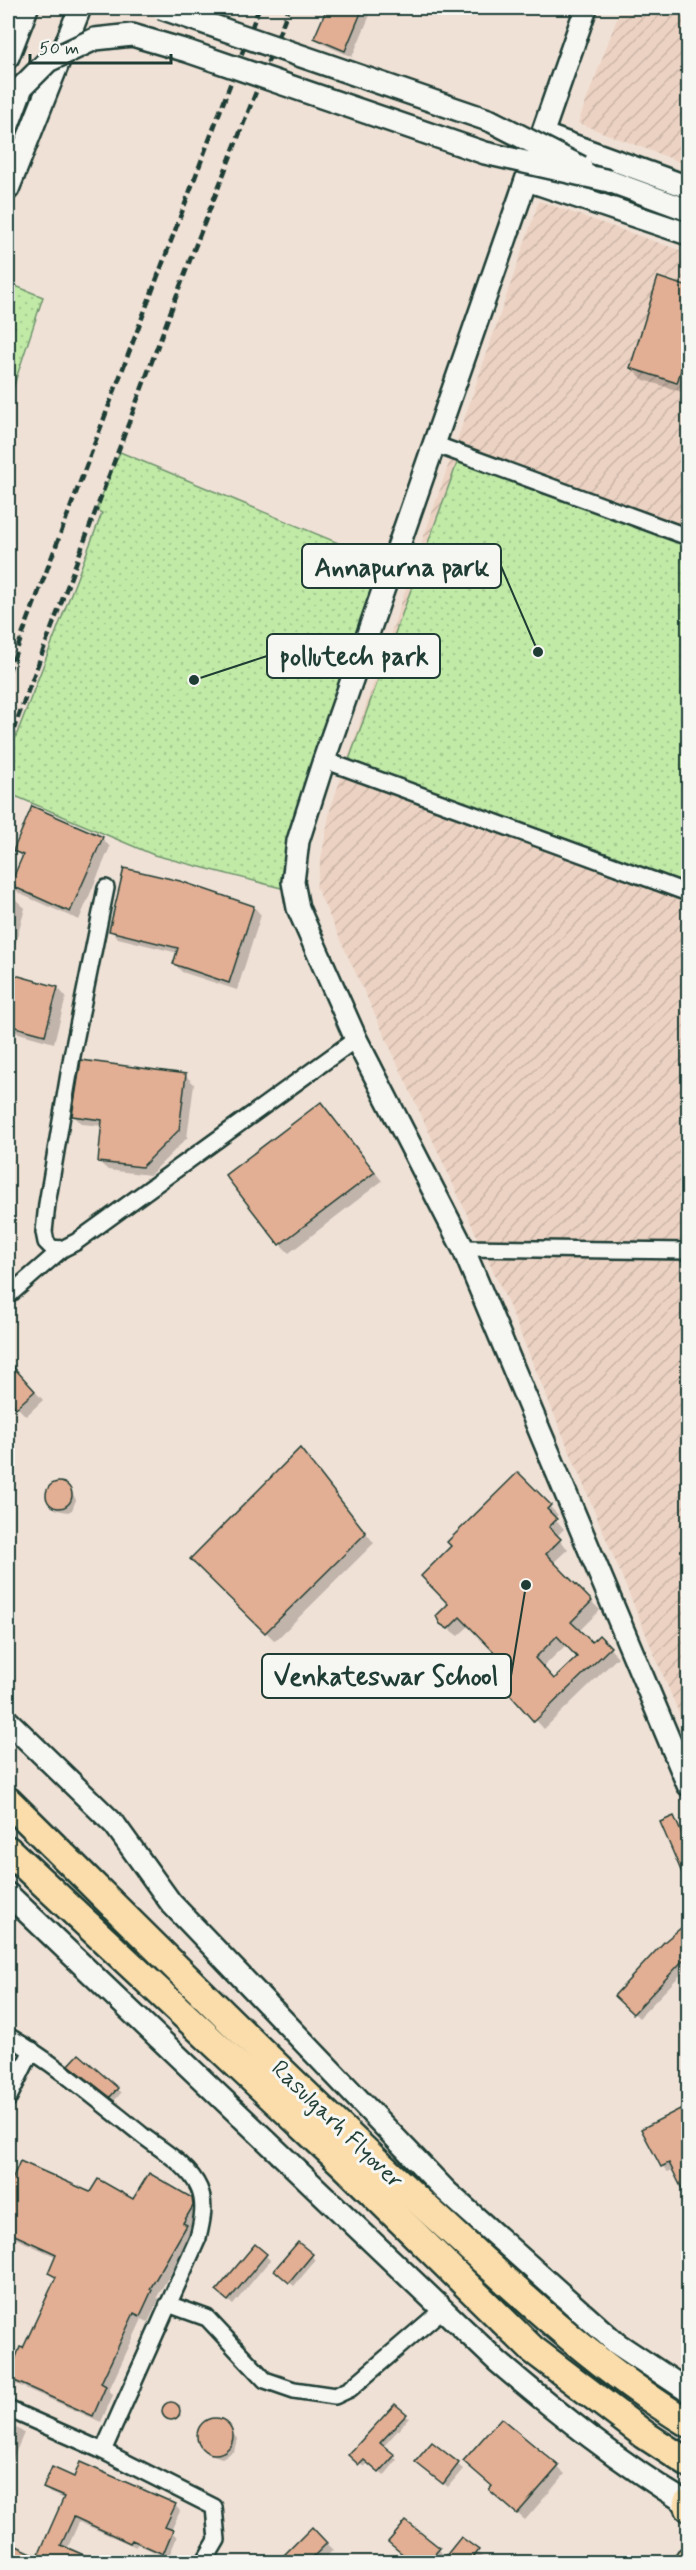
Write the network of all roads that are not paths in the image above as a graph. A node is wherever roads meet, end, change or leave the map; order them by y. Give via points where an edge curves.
1 (27, 8) edge
2 (80, 8) edge
3 (161, 8) edge
4 (586, 8) edge
5 (8, 57) edge
6 (8, 125) edge
7 (542, 134) junction
8 (527, 180) junction
9 (609, 181) junction
10 (688, 187) edge
11 (8, 189) edge
12 (688, 210) edge
13 (688, 234) edge
14 (434, 444) junction
15 (687, 532) edge
16 (324, 760) junction
17 (106, 888) dead end
18 (688, 893) edge
19 (356, 1040) junction
20 (463, 1248) junction
21 (62, 1249) junction
22 (688, 1251) edge
23 (8, 1296) edge
24 (8, 1721) edge
25 (688, 1785) edge
26 (8, 1801) edge
27 (8, 1850) edge
28 (8, 1894) edge
29 (8, 2036) edge
30 (32, 2050) junction
31 (8, 2099) edge
32 (168, 2304) junction
33 (442, 2310) junction
34 (688, 2391) edge
35 (8, 2409) edge
36 (688, 2423) edge
37 (103, 2451) junction
38 (688, 2463) edge
39 (688, 2505) edge
40 (204, 2562) edge

1 - 5 street
2 - 11 street
3 - 9 street, bridge via 490,121
4 - 7 street
6 - 9 street, bridge via 22,87 48,62 95,39 132,35 485,153
7 - 8 street
7 - 10 street
8 - 13 street
8 - 14 street
9 - 12 street
14 - 15 street
14 - 16 street
16 - 18 street
16 - 19 street via 298,841 293,882 298,908
17 - 21 street via 72,1056 44,1232 52,1248
19 - 20 street
19 - 21 street
20 - 22 street
20 - 25 street
21 - 23 street
24 - 34 street via 115,1825 171,1903 446,2191 616,2343
26 - 36 highway, Rasulgarh Flyover via 366,2153 598,2362
27 - 38 highway, Rasulgarh Flyover via 341,2162 532,2349 636,2429
28 - 33 street
29 - 30 street
30 - 31 street
30 - 32 street via 186,2169 199,2188 203,2214 198,2238
32 - 33 street via 207,2318 265,2380 294,2390 335,2396 350,2389
32 - 37 street
33 - 39 street via 551,2408
35 - 37 street
37 - 40 street via 214,2507 217,2540

